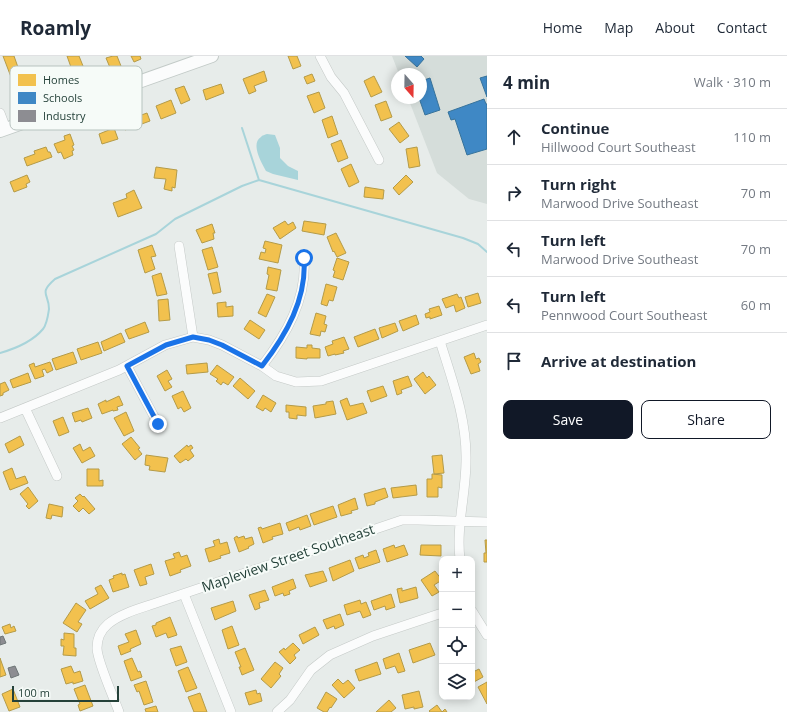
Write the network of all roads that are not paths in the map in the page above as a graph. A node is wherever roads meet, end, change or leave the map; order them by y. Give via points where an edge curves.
1 (212, 56) edge
2 (320, 56) edge
3 (142, 81) edge
4 (0, 113) edge
5 (3, 130) edge
6 (379, 160) dead end
7 (179, 246) dead end
8 (304, 258) dead end
9 (487, 325) edge
10 (193, 337) junction
11 (440, 341) junction
12 (127, 366) junction
13 (262, 366) junction
14 (25, 408) junction
15 (0, 418) edge
16 (158, 424) dead end
17 (57, 476) dead end
18 (461, 521) junction
19 (487, 522) edge
20 (460, 556) edge
21 (184, 594) junction
22 (439, 613) edge
23 (475, 616) edge
24 (487, 635) edge
25 (119, 712) edge
26 (231, 712) edge
27 (277, 712) edge

1 - 3 main road
2 - 6 street via 344,94
4 - 5 street
7 - 10 street
8 - 13 street via 305,271 295,312 280,343
9 - 11 street
10 - 12 street via 166,345
10 - 13 street via 222,345
11 - 13 street via 321,381 296,382 276,376
11 - 18 street via 464,427 465,492
12 - 14 street
12 - 16 street
14 - 15 street
14 - 17 street
18 - 19 street, Mapleview Street Southeast
18 - 20 street
18 - 21 street, Mapleview Street Southeast via 402,520
21 - 25 street, Mapleview Street Southeast via 123,615 108,624 99,635 97,649
21 - 26 street
22 - 27 street via 373,636 330,655 311,670 290,700
23 - 24 street

